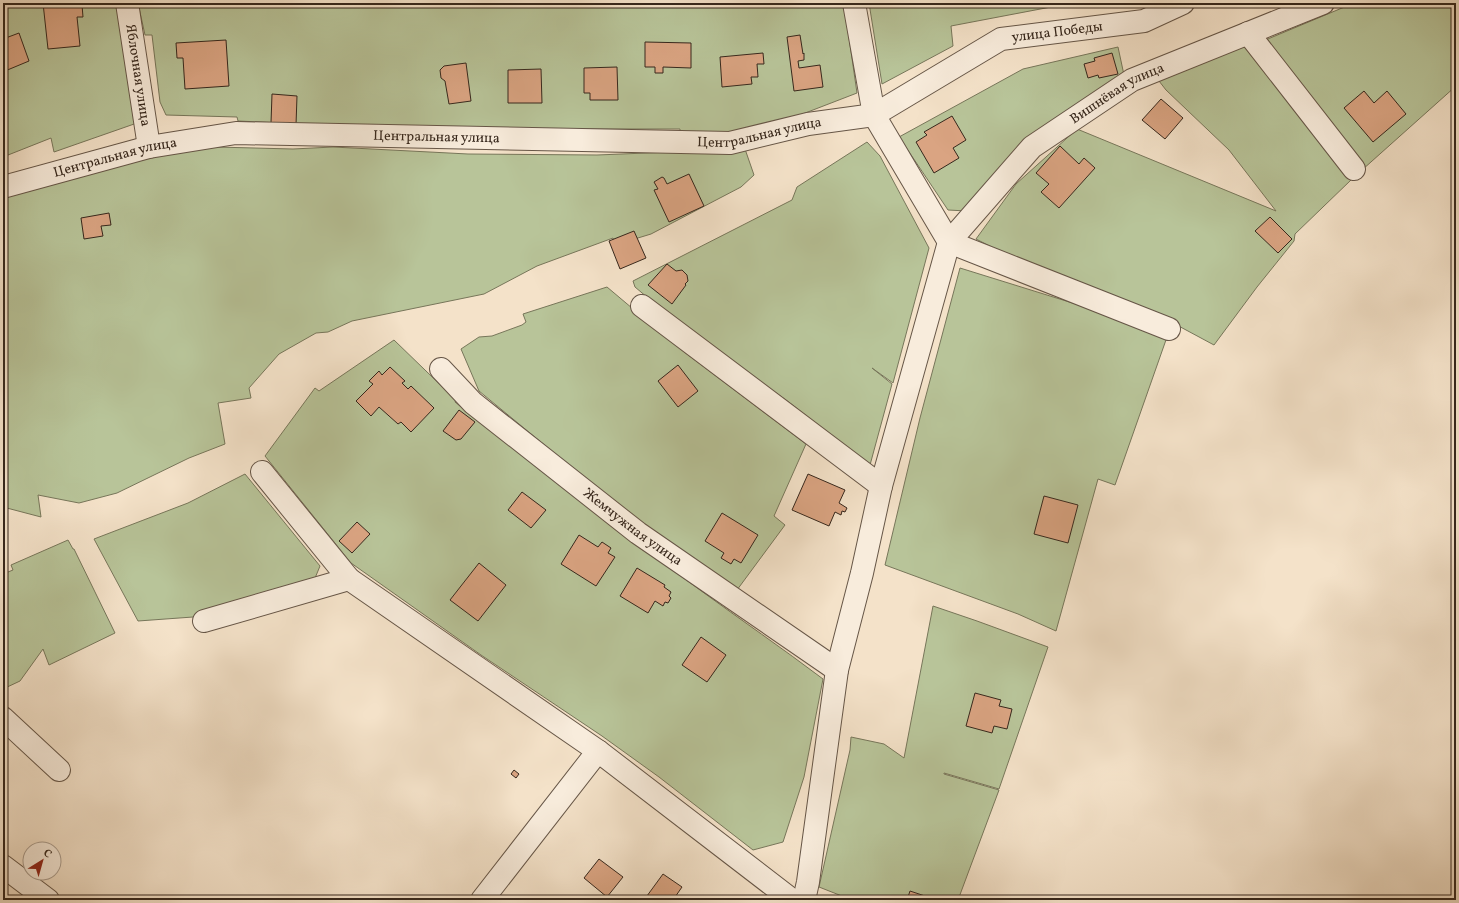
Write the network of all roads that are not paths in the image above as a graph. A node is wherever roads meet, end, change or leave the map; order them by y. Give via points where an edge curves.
1 (127, 3) edge
2 (854, 3) edge
3 (1183, 3) edge
4 (1323, 3) edge
5 (1248, 33) junction
6 (874, 114) junction
7 (149, 147) junction
8 (1354, 169) dead end
9 (3, 187) edge
10 (949, 242) junction
11 (642, 306) dead end
12 (1169, 329) dead end
13 (441, 368) dead end
14 (262, 472) dead end
15 (881, 486) junction
16 (349, 580) junction
17 (204, 621) dead end
18 (837, 670) junction
19 (3, 718) edge
20 (598, 751) junction
21 (59, 770) dead end
22 (3, 866) edge
23 (48, 900) edge
24 (482, 900) edge
25 (792, 900) edge
26 (804, 900) edge

1 - 7 street, Яблочная улица
2 - 6 street
3 - 6 street, улица Победы via 1144,21 1001,39
4 - 5 street, Вишнёвая улица
5 - 8 street
5 - 10 street, Вишнёвая улица via 1132,80 1032,147
6 - 7 street, Центральная улица via 808,124 730,143 236,133
6 - 10 street
7 - 9 street, Центральная улица
10 - 12 street
10 - 15 street
11 - 15 street
13 - 18 street, Жемчужная улица via 473,403 638,533
14 - 16 street
15 - 18 street
16 - 17 street
16 - 20 street
18 - 26 street
19 - 21 street
20 - 24 street
20 - 25 street
22 - 23 street

